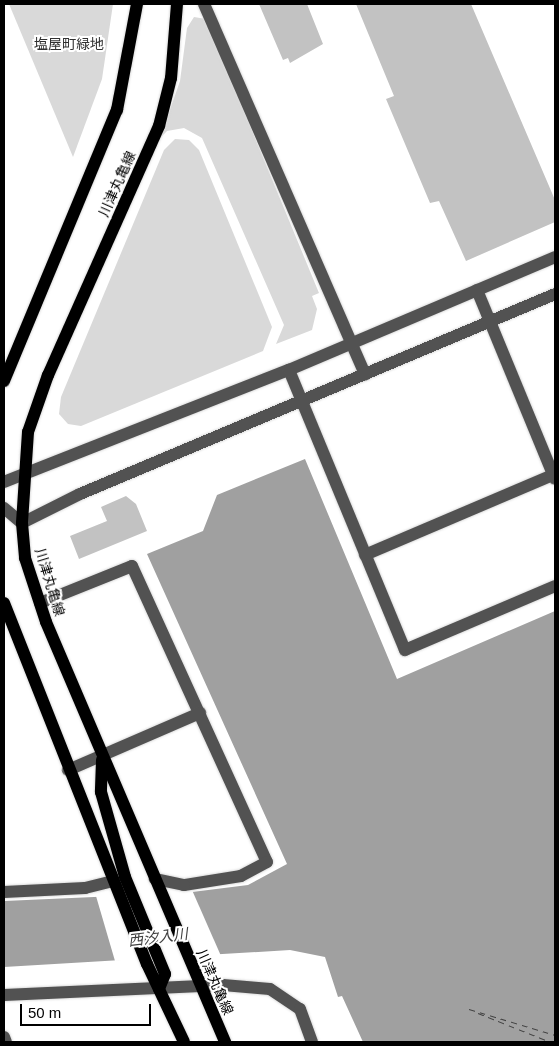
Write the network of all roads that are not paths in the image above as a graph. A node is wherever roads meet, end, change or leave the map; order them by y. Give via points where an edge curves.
1 (137, 4) edge
2 (177, 4) edge
3 (204, 4) edge
4 (555, 257) edge
5 (477, 290) junction
6 (555, 294) edge
7 (490, 321) junction
8 (351, 344) junction
9 (289, 370) junction
10 (365, 374) junction
11 (4, 381) edge
12 (301, 402) junction
13 (22, 475) junction
14 (555, 476) edge
15 (4, 482) edge
16 (4, 508) edge
17 (22, 523) junction
18 (365, 555) junction
19 (555, 586) edge
20 (4, 603) edge
21 (40, 604) junction
22 (200, 713) junction
23 (102, 755) junction
24 (68, 770) junction
25 (155, 879) junction
26 (118, 883) junction
27 (4, 892) edge
28 (201, 987) junction
29 (158, 988) junction
30 (4, 995) edge
31 (4, 1037) edge
32 (6, 1042) edge
33 (184, 1042) edge
34 (225, 1042) edge
35 (312, 1042) edge

1 - 11 main road via 117,110
2 - 13 main road, 川津丸亀線 via 170,78 159,126 48,375 28,432
3 - 8 street
4 - 5 street
5 - 7 street
5 - 8 street
6 - 7 street
7 - 10 street
7 - 14 street
8 - 9 street
8 - 10 street
9 - 12 street
9 - 13 street
10 - 12 street
12 - 17 street via 80,494
12 - 18 street
13 - 15 street
13 - 17 main road, 川津丸亀線
14 - 18 street
16 - 17 street
17 - 21 main road, 川津丸亀線 via 25,558
18 - 19 street via 405,650
20 - 24 main road
21 - 22 street via 132,566
21 - 23 main road, 川津丸亀線
22 - 23 street
22 - 25 street via 267,862 241,876 184,885
23 - 24 street
23 - 25 main road, 川津丸亀線
23 - 26 main road via 101,792
24 - 26 main road
25 - 28 main road, 川津丸亀線
26 - 27 street
26 - 29 main road
26 - 29 main road via 165,974
28 - 29 street
28 - 34 main road, 川津丸亀線
28 - 35 street via 254,987 282,994 300,1009
29 - 30 street
29 - 33 main road
31 - 32 street

